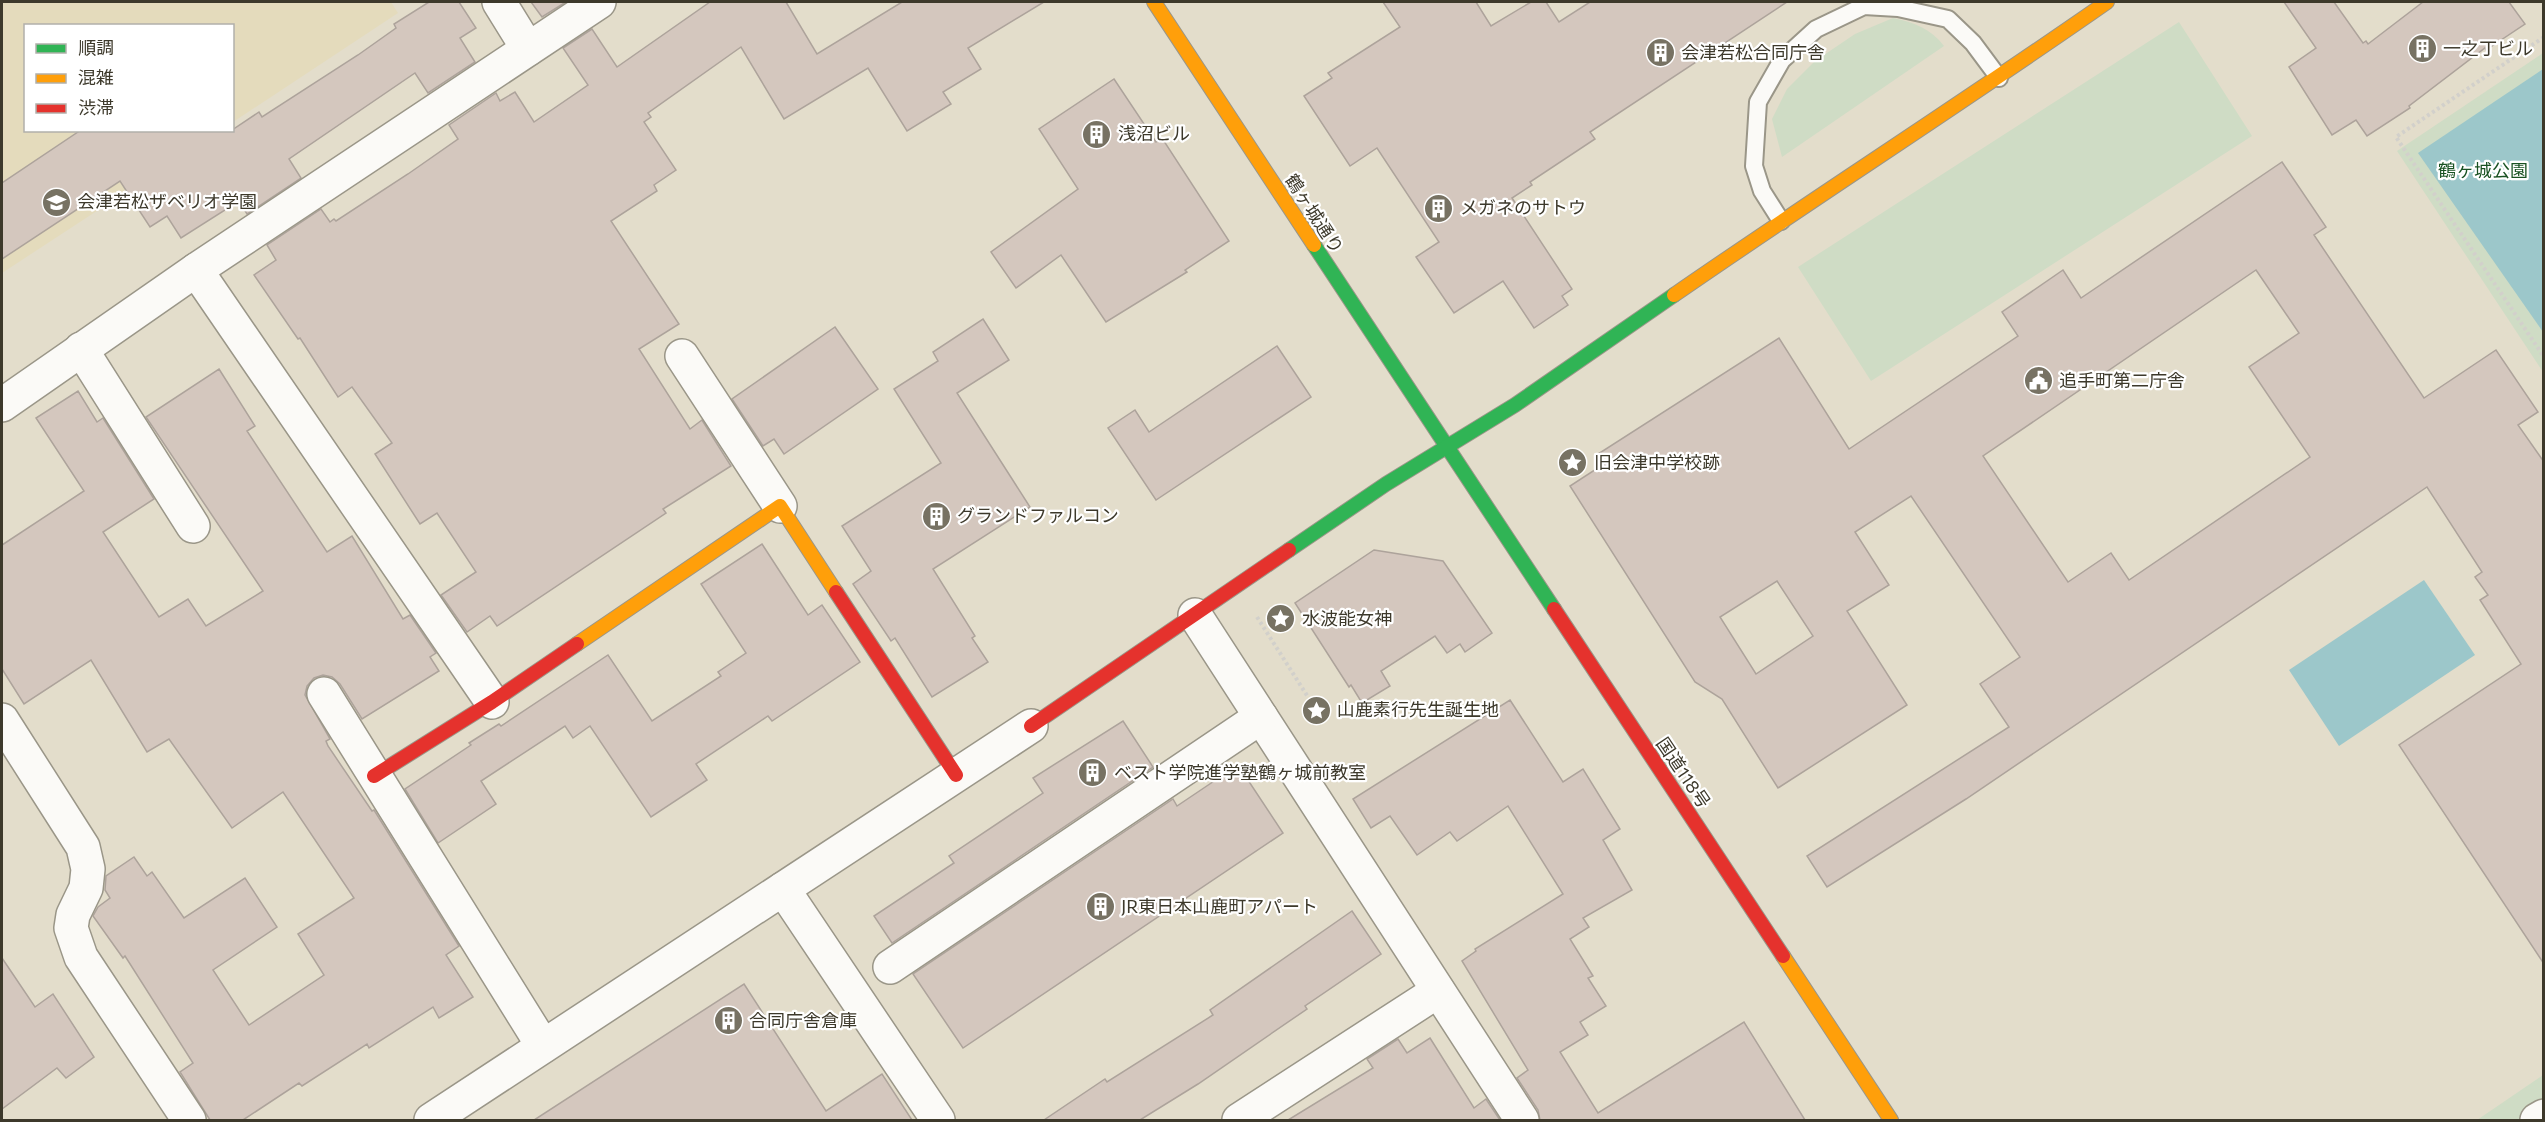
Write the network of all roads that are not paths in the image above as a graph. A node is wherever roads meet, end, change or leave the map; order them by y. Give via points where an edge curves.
1 (499, 2) edge
2 (599, 2) edge
3 (1154, 2) edge
4 (2091, 6) edge
5 (528, 49) junction
6 (1999, 78) junction
7 (1781, 221) junction
8 (196, 270) junction
9 (81, 349) junction
10 (682, 356) dead end
11 (2, 405) edge
12 (1445, 446) junction
13 (780, 506) junction
14 (193, 526) dead end
15 (1195, 615) junction
16 (324, 694) dead end
17 (492, 702) junction
18 (1261, 717) junction
19 (2, 720) edge
20 (1031, 726) joint
21 (956, 775) junction
22 (374, 776) junction
23 (783, 889) junction
24 (890, 967) dead end
25 (1438, 991) junction
26 (543, 1047) junction
27 (467, 1111) edge
28 (2544, 1116) edge
29 (189, 1120) edge
30 (431, 1120) edge
31 (938, 1120) edge
32 (1239, 1120) edge
33 (1522, 1120) edge
34 (1891, 1120) edge
35 (2537, 1120) edge

1 - 5 street
2 - 5 street
3 - 12 main road, 鶴ヶ城通り
4 - 6 main road
5 - 8 street
6 - 7 main road
6 - 7 lane via 1948,19 1898,8 1864,6 1816,29 1782,60 1758,102 1754,166 1762,191
7 - 12 main road via 1515,405
8 - 9 street
8 - 17 street
9 - 11 street
9 - 14 street
10 - 13 street
12 - 15 main road
12 - 34 main road, 国道118号
13 - 17 main road
13 - 21 main road
15 - 18 street
15 - 20 main road
16 - 22 street
17 - 22 main road
18 - 24 street
18 - 25 street
19 - 29 street via 83,846 88,869 86,888 71,928 81,957
20 - 21 street
21 - 23 street
22 - 26 street
23 - 26 street
23 - 31 street
25 - 32 street
25 - 33 street
26 - 27 street
27 - 30 street
28 - 35 street

